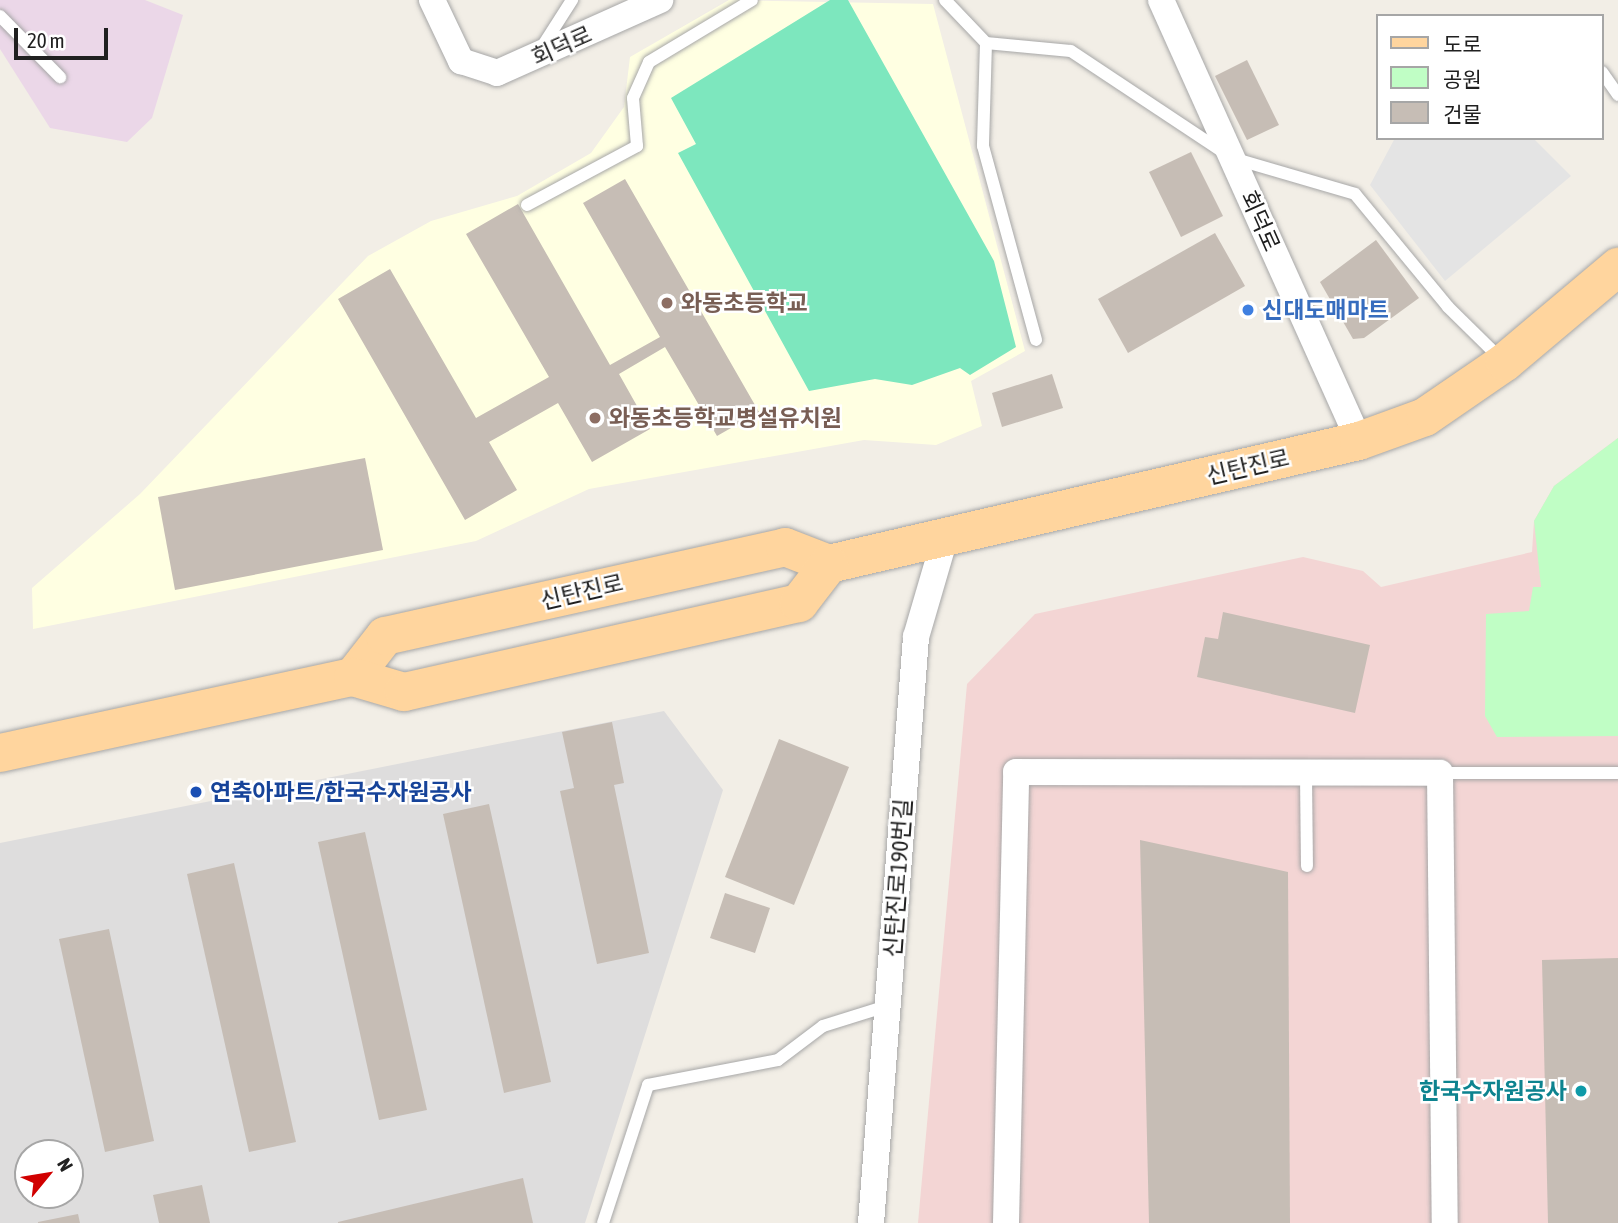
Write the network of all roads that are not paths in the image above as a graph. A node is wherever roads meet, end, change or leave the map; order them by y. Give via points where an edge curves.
1 (432, 0) edge
2 (572, 0) edge
3 (660, 0) edge
4 (752, 0) edge
5 (946, 0) edge
6 (1161, 0) edge
7 (0, 16) edge
8 (986, 44) junction
9 (535, 59) junction
10 (1604, 75) edge
11 (60, 77) dead end
12 (1618, 95) edge
13 (1232, 158) junction
14 (527, 205) dead end
15 (1618, 267) edge
16 (1036, 340) dead end
17 (1505, 362) junction
18 (1359, 441) junction
19 (945, 537) junction
20 (829, 564) junction
21 (353, 677) junction
22 (0, 753) edge
23 (1440, 773) junction
24 (1618, 773) edge
25 (1306, 775) junction
26 (1307, 866) dead end
27 (888, 1006) junction
28 (603, 1223) edge
29 (872, 1223) edge
30 (1006, 1223) edge
31 (1445, 1223) edge

1 - 9 street, 회덕로 via 461,61 497,73
2 - 9 lane
3 - 9 street, 회덕로
4 - 14 lane via 649,62 633,98 637,146
5 - 8 lane
6 - 13 street, 회덕로
7 - 11 lane
8 - 13 lane via 1071,51
8 - 16 lane via 983,146
10 - 12 lane
13 - 17 lane via 1354,194 1448,307
13 - 18 street, 회덕로
15 - 17 main road, 신탄진로
17 - 18 main road, 신탄진로 via 1425,417
18 - 19 main road, 신탄진로
19 - 20 main road, 신탄진로
19 - 27 street, 신탄진로190번길 via 916,637
20 - 21 main road via 799,603 404,692
20 - 21 main road, 신탄진로 via 785,547 385,635
21 - 22 main road
23 - 24 lane
23 - 25 street
23 - 31 street
25 - 26 lane
25 - 30 street via 1016,772
27 - 28 lane via 823,1026 778,1060 648,1085
27 - 29 street, 신탄진로190번길

